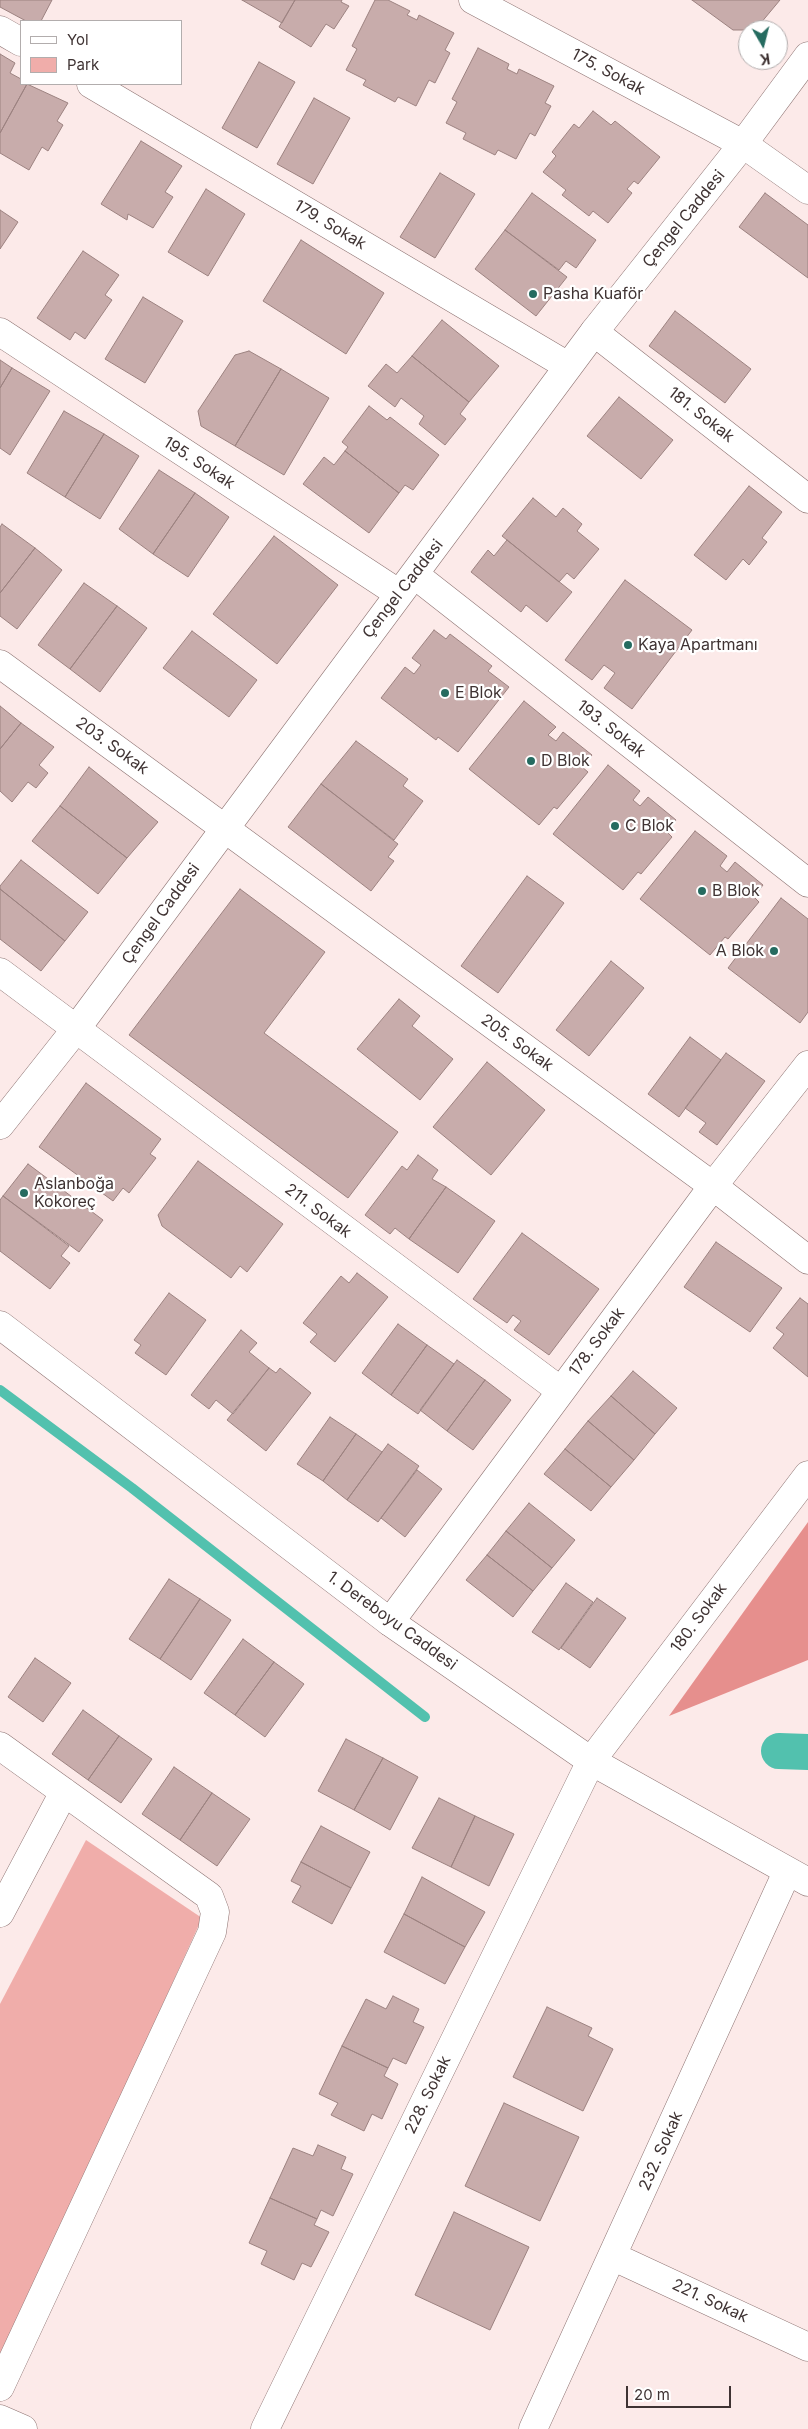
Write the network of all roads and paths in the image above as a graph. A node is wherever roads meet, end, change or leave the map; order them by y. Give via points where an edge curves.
1 (473, 0) edge
2 (0, 30) edge
3 (20, 41) edge
4 (808, 56) edge
5 (93, 85) edge
6 (743, 144) junction
7 (808, 190) edge
8 (0, 332) edge
9 (594, 332) junction
10 (568, 366) junction
11 (808, 499) edge
12 (406, 584) junction
13 (0, 664) edge
14 (224, 828) junction
15 (808, 883) edge
16 (0, 972) edge
17 (76, 1030) junction
18 (808, 1065) edge
19 (0, 1125) edge
20 (713, 1186) junction
21 (808, 1260) edge
22 (0, 1325) edge
23 (561, 1391) junction
24 (808, 1475) edge
25 (390, 1622) junction
26 (0, 1746) edge
27 (591, 1761) junction
28 (64, 1792) junction
29 (798, 1877) edge
30 (0, 1913) edge
31 (612, 2256) junction
32 (808, 2347) edge
33 (0, 2387) edge
34 (0, 2418) edge
35 (23, 2429) edge
36 (265, 2429) edge
37 (533, 2429) edge

1 - 6 street, 175. Sokak
2 - 3 street
4 - 6 street, Çengel Caddesi
5 - 10 street, 179. Sokak
6 - 7 street, 175. Sokak
6 - 9 street, Çengel Caddesi
8 - 12 street, 195. Sokak
9 - 10 street, Çengel Caddesi
9 - 11 street, 181. Sokak
10 - 12 street, Çengel Caddesi
12 - 14 street, Çengel Caddesi
12 - 15 street, 193. Sokak
13 - 14 street, 203. Sokak
14 - 17 street, Çengel Caddesi
14 - 20 street, 205. Sokak
16 - 17 street, 211. Sokak
17 - 19 street, Çengel Caddesi
17 - 23 street, 211. Sokak
18 - 20 street, 178. Sokak
20 - 21 street, 205. Sokak
20 - 23 street, 178. Sokak
22 - 25 street, 1. Dereboyu Caddesi
23 - 25 street, 178. Sokak
24 - 27 street, 180. Sokak
25 - 27 street, 1. Dereboyu Caddesi
26 - 28 street
27 - 29 street, 1. Dereboyu Caddesi
27 - 36 street, 228. Sokak
28 - 30 street
28 - 33 street via 209,1896 216,1912 212,1932
29 - 31 street, 232. Sokak
31 - 32 street, 221. Sokak
31 - 37 street, 232. Sokak
34 - 35 street

